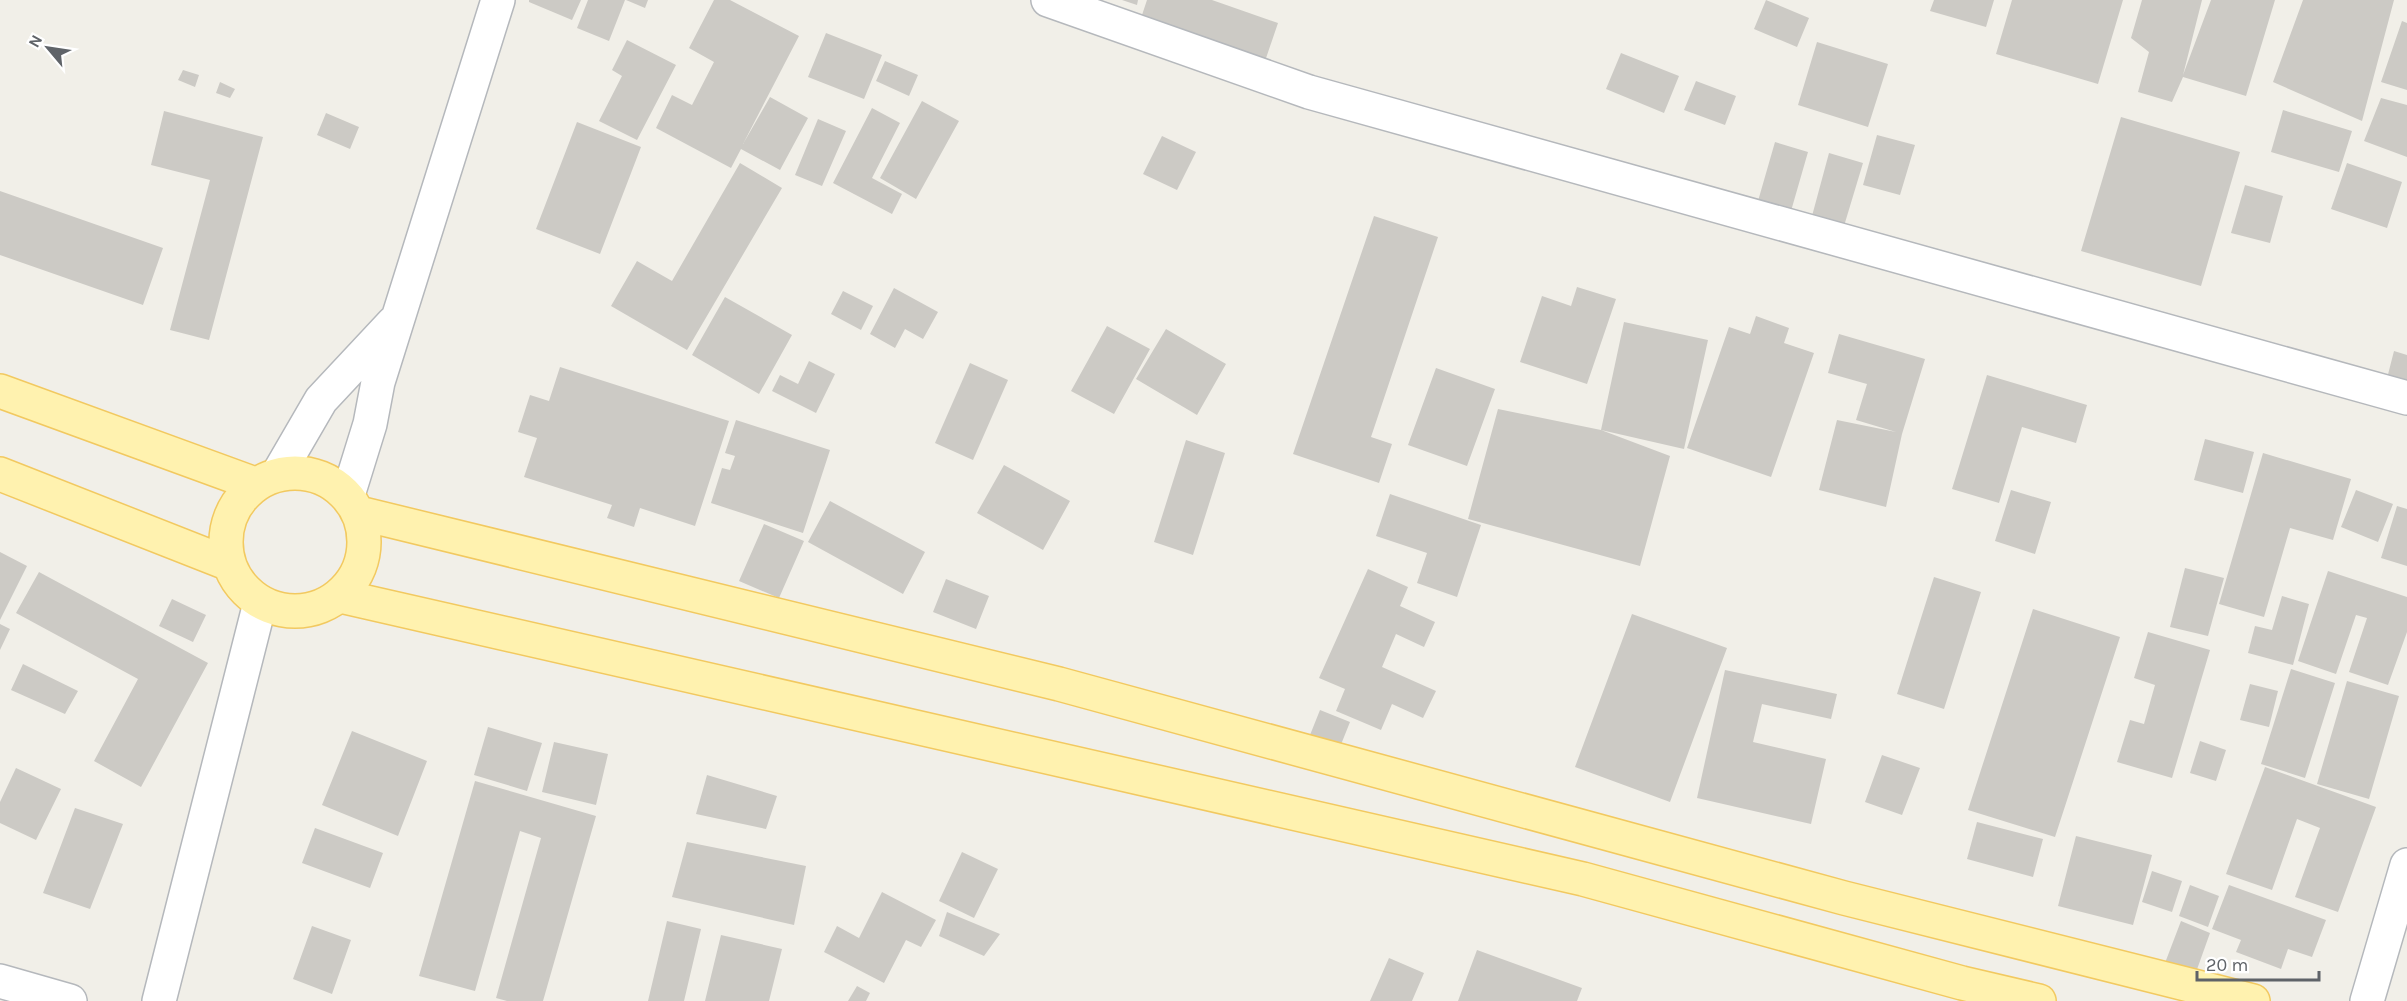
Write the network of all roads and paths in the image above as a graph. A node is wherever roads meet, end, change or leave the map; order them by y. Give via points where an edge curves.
1 (498, 0) edge
2 (1048, 0) edge
3 (400, 315) junction
4 (0, 391) edge
5 (2407, 398) edge
6 (0, 474) edge
7 (267, 479) junction
8 (354, 504) junction
9 (229, 564) junction
10 (340, 596) junction
11 (260, 603) junction
12 (2407, 865) edge
13 (0, 981) edge
14 (70, 1001) edge
15 (159, 1001) edge
16 (2039, 1001) edge
17 (2253, 1001) edge
18 (2367, 1001) edge

1 - 3 street
2 - 5 street via 1309,92
3 - 7 street via 321,400
3 - 8 street via 378,382
4 - 7 main road
6 - 9 main road
7 - 8 main road via 304,472 328,480
7 - 9 main road via 239,501 229,520 225,542
8 - 10 main road via 365,543 358,572
8 - 17 main road via 1059,684 1844,898
9 - 11 main road via 241,586
10 - 11 main road via 301,612 280,611
10 - 16 main road via 1582,879 1962,984
11 - 15 street
12 - 18 street
13 - 14 street

